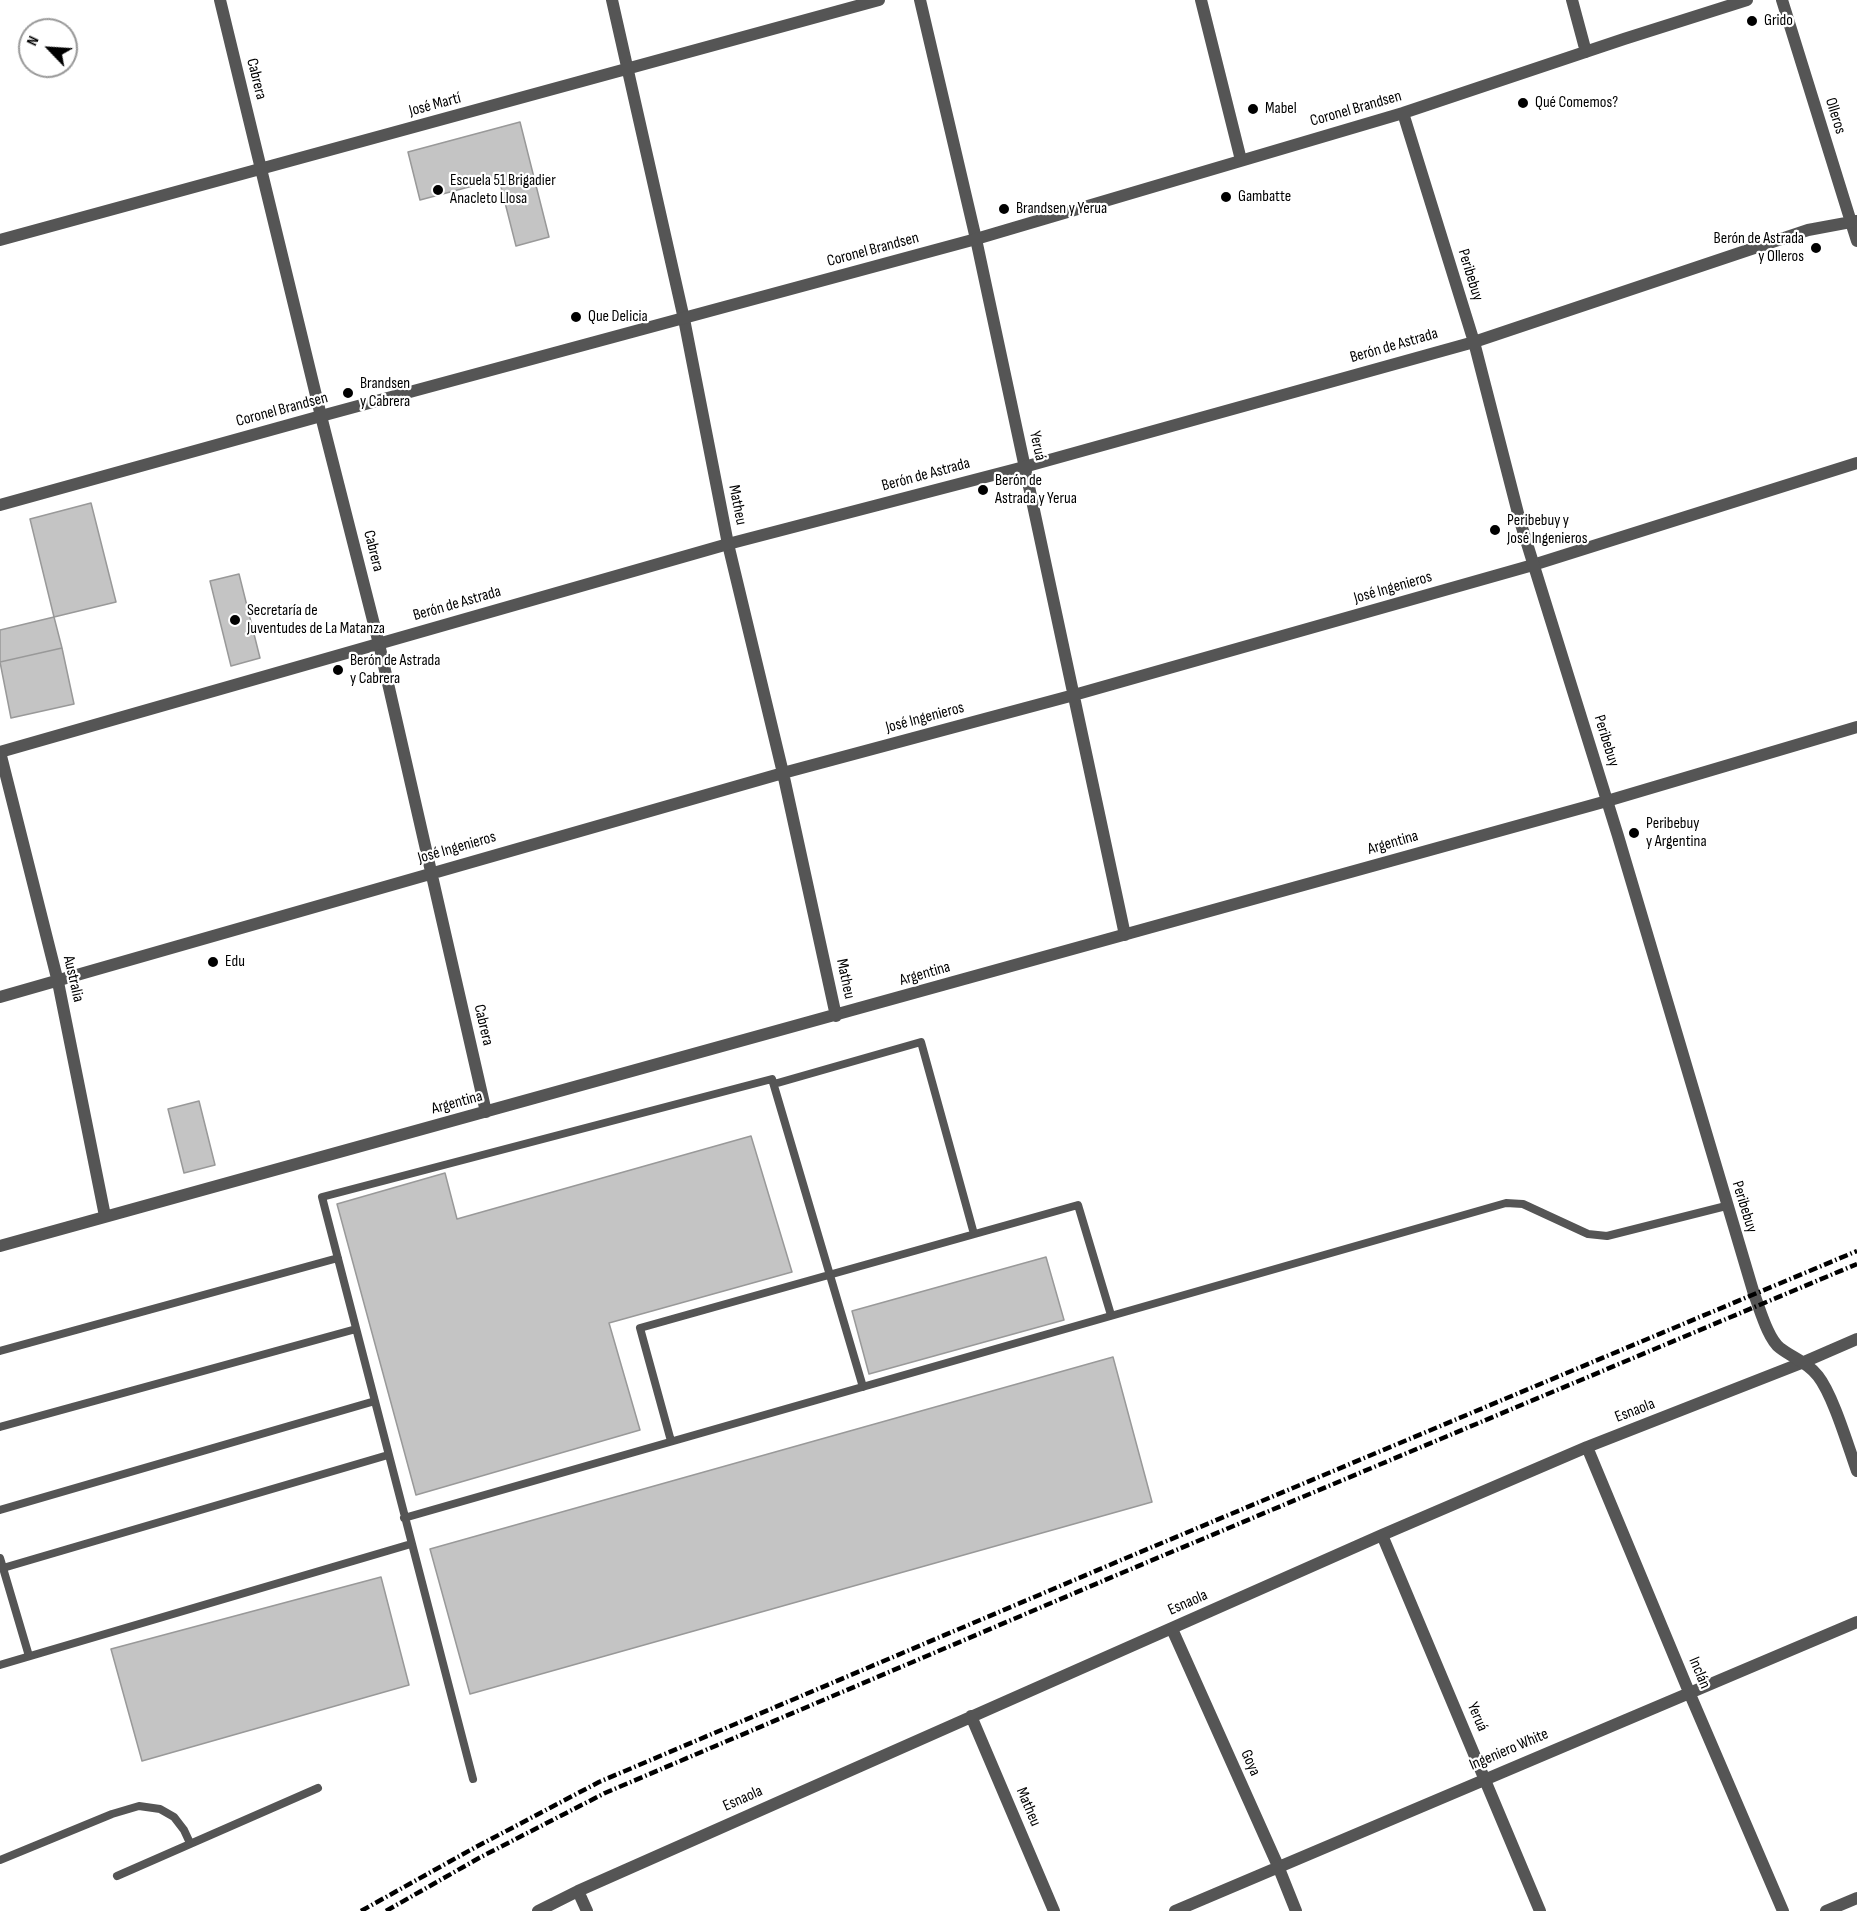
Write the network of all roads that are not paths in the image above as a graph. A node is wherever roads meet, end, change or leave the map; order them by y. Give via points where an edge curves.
1 (220, 0) edge
2 (612, 0) edge
3 (879, 0) edge
4 (920, 0) edge
5 (1201, 0) edge
6 (1572, 0) edge
7 (1747, 0) edge
8 (1782, 0) edge
9 (1586, 52) junction
10 (628, 71) junction
11 (1403, 113) junction
12 (1241, 160) junction
13 (262, 168) junction
14 (1854, 221) edge
15 (976, 239) junction
16 (0, 240) edge
17 (1857, 241) edge
18 (684, 319) junction
19 (1474, 342) junction
20 (321, 416) junction
21 (1857, 463) edge
22 (1024, 466) junction
23 (0, 505) edge
24 (728, 544) junction
25 (1533, 565) junction
26 (380, 644) junction
27 (1074, 695) junction
28 (1857, 727) edge
29 (0, 752) edge
30 (783, 773) junction
31 (1607, 801) junction
32 (431, 873) junction
33 (1125, 935) junction
34 (58, 982) junction
35 (0, 997) edge
36 (836, 1016) junction
37 (774, 1084) junction
38 (486, 1112) junction
39 (1726, 1206) junction
40 (105, 1216) junction
41 (974, 1234) junction
42 (0, 1246) edge
43 (338, 1258) junction
44 (829, 1275) junction
45 (1111, 1315) junction
46 (356, 1329) junction
47 (1857, 1339) edge
48 (0, 1351) edge
49 (1804, 1362) junction
50 (863, 1387) junction
51 (375, 1401) junction
52 (0, 1427) edge
53 (671, 1441) junction
54 (1587, 1447) junction
55 (388, 1455) junction
56 (1857, 1471) edge
57 (0, 1510) edge
58 (404, 1518) junction
59 (1382, 1535) junction
60 (411, 1544) junction
61 (0, 1558) edge
62 (3, 1569) junction
63 (1857, 1622) edge
64 (1172, 1629) junction
65 (29, 1656) junction
66 (0, 1665) edge
67 (1689, 1692) junction
68 (971, 1716) junction
69 (1485, 1778) junction
70 (473, 1779) dead end
71 (318, 1788) dead end
72 (190, 1843) junction
73 (0, 1860) edge
74 (1278, 1866) junction
75 (117, 1876) dead end
76 (578, 1891) junction
77 (1857, 1898) edge
78 (538, 1911) edge
79 (587, 1911) edge
80 (1054, 1911) edge
81 (1174, 1911) edge
82 (1296, 1911) edge
83 (1540, 1911) edge
84 (1783, 1911) edge
85 (1826, 1911) edge

1 - 13 street, Cabrera
2 - 10 street, Matheu
3 - 10 street, José Martí
4 - 15 street, Yeruá
5 - 12 street
6 - 9 street
7 - 9 street, Coronel Brandsen
8 - 14 street, Olleros
9 - 11 street, Coronel Brandsen
10 - 13 street, José Martí
10 - 18 street, Matheu
11 - 12 street, Coronel Brandsen
11 - 19 street, Peribebuy
12 - 15 street, Coronel Brandsen
13 - 16 street, José Martí
13 - 20 street, Cabrera
14 - 17 street, Olleros
14 - 19 street, Berón de Astrada via 1808,230
15 - 18 street, Coronel Brandsen
15 - 22 street, Yeruá
18 - 20 street, Coronel Brandsen
18 - 24 street, Matheu
19 - 22 street, Berón de Astrada
19 - 25 street, Peribebuy
20 - 23 street, Coronel Brandsen
20 - 26 street, Cabrera
21 - 25 street, José Ingenieros
22 - 24 street, Berón de Astrada
22 - 27 street, Yeruá
24 - 26 street, Berón de Astrada
24 - 30 street, Matheu
25 - 27 street, José Ingenieros
25 - 31 street, Peribebuy
26 - 29 street, Berón de Astrada
26 - 32 street, Cabrera
27 - 30 street, José Ingenieros
27 - 33 street, Yeruá
28 - 31 street, Argentina
29 - 34 street, Australia
30 - 32 street, José Ingenieros
30 - 36 street, Matheu
31 - 33 street, Argentina
31 - 39 street, Peribebuy
32 - 34 street, José Ingenieros
32 - 38 street, Cabrera
33 - 36 street, Argentina
34 - 35 street, José Ingenieros
34 - 40 street, Australia
36 - 38 street, Argentina
37 - 41 lane via 921,1042
37 - 43 lane via 772,1079 322,1197
37 - 44 lane
38 - 40 street, Argentina
39 - 45 lane via 1596,1236 1523,1204 1506,1203
39 - 49 street, Peribebuy via 1773,1341
40 - 42 street, Argentina
41 - 44 lane
41 - 45 lane via 1077,1205
43 - 46 lane
43 - 48 lane
44 - 50 lane
44 - 53 lane via 640,1328
45 - 50 lane
46 - 51 lane
46 - 52 lane
47 - 49 street, Esnaola
49 - 54 street, Esnaola
49 - 56 street, Peribebuy via 1827,1391
50 - 53 lane
51 - 55 lane
51 - 57 lane
53 - 58 lane
54 - 59 street, Esnaola
54 - 67 street, Inclán
55 - 58 lane
55 - 62 lane
58 - 60 lane
59 - 64 street, Esnaola
59 - 69 street, Yeruá
60 - 65 lane
60 - 70 lane
61 - 62 lane
62 - 65 lane
63 - 67 street, Ingeniero White
64 - 68 street, Esnaola
64 - 74 street, Goya
65 - 66 lane
67 - 69 street, Ingeniero White
67 - 84 street, Inclán
68 - 76 street, Esnaola
68 - 80 street, Matheu
69 - 74 street, Ingeniero White
69 - 83 street, Yeruá
71 - 72 lane
72 - 73 lane via 174,1817 160,1809 139,1806
72 - 75 lane
74 - 81 street, Ingeniero White
74 - 82 street, Goya
76 - 78 street, Esnaola
76 - 79 street
77 - 85 street

